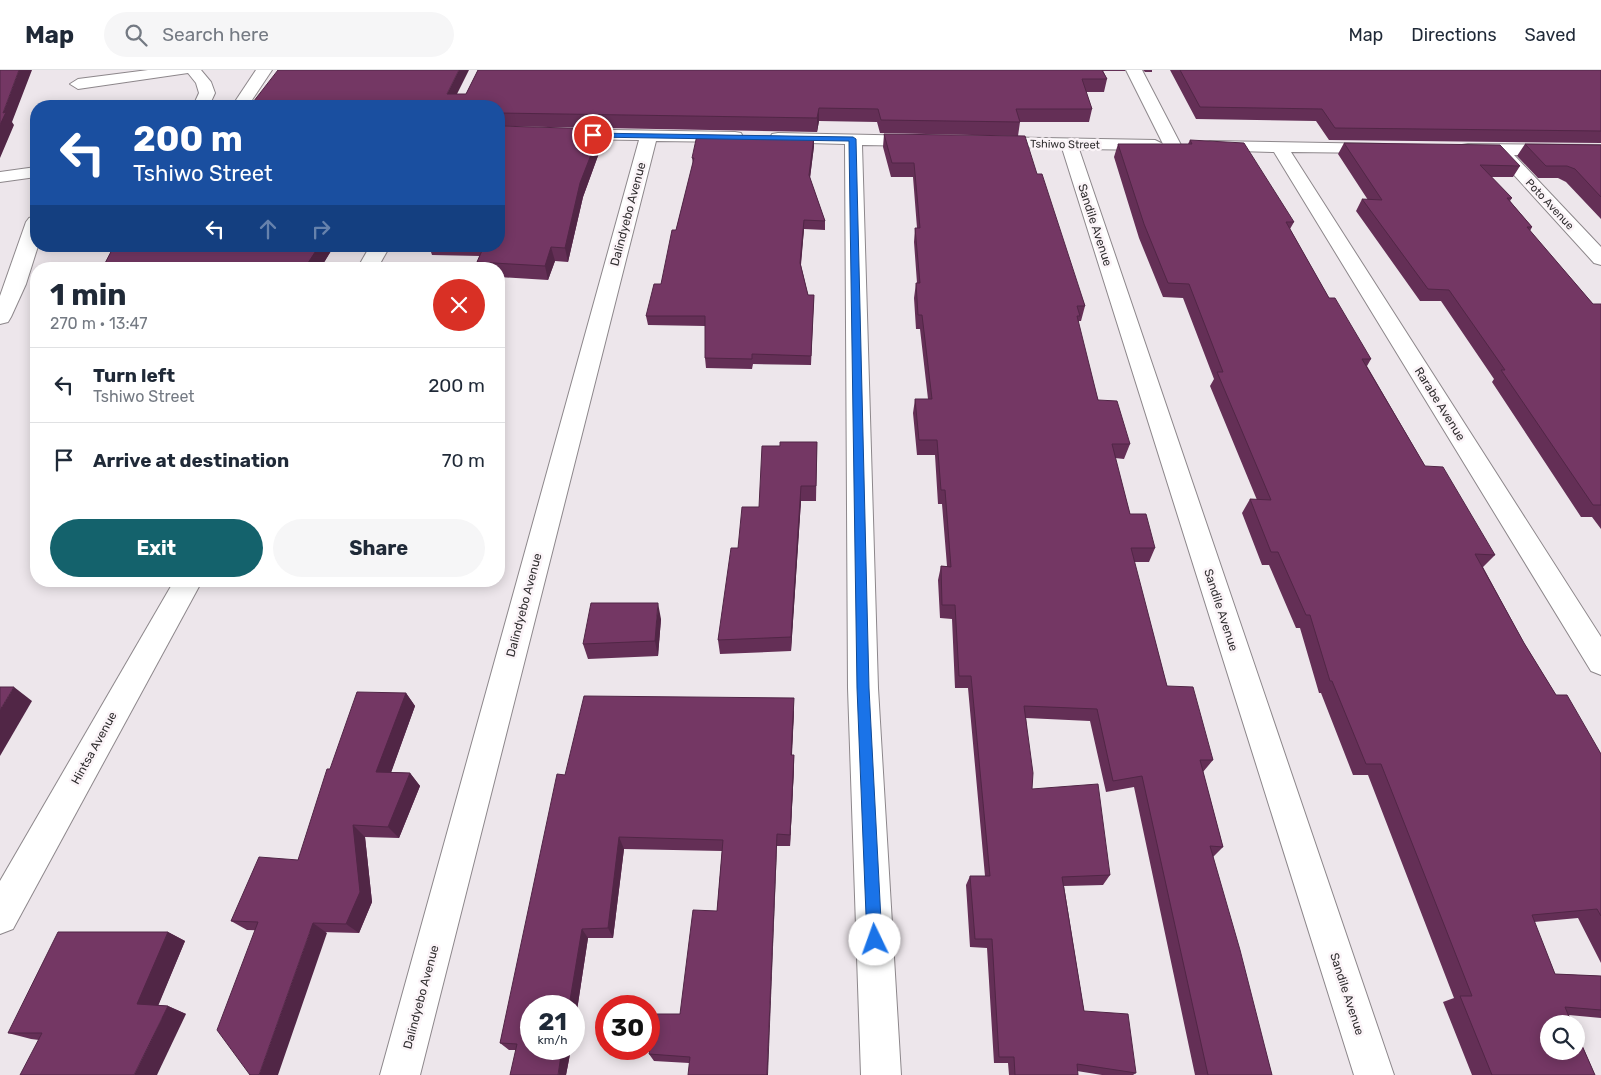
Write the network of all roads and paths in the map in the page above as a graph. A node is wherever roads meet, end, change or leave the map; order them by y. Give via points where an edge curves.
1 (183, 70) edge
2 (194, 70) edge
3 (264, 70) edge
4 (1134, 70) edge
5 (78, 84) edge
6 (204, 100) edge
7 (244, 100) edge
8 (505, 133) edge
9 (649, 136) junction
10 (853, 139) junction
11 (941, 141) edge
12 (971, 142) edge
13 (1069, 144) junction
14 (1172, 145) junction
15 (1280, 146) junction
16 (1394, 148) edge
17 (1452, 149) edge
18 (1500, 150) junction
19 (1601, 150) edge
20 (30, 173) edge
21 (0, 177) edge
22 (30, 243) edge
23 (1601, 259) edge
24 (0, 317) edge
25 (185, 587) edge
26 (1601, 662) edge
27 (0, 916) edge
28 (400, 1075) edge
29 (881, 1075) edge
30 (1374, 1075) edge

1 - 5 street
2 - 6 street via 207,93
3 - 7 street
4 - 14 street
8 - 9 street
9 - 10 street
9 - 28 street, Dalindyebo Avenue
10 - 11 street
10 - 29 street via 863,688
12 - 13 street, Tshiwo Street
13 - 14 street, Tshiwo Street
13 - 30 street, Sandile Avenue
14 - 15 street, Tshiwo Street
15 - 16 street, Tshiwo Street
15 - 26 street, Rarabe Avenue
17 - 18 street
18 - 19 street
18 - 23 street, Poto Avenue
20 - 21 street
22 - 24 street
25 - 27 street, Hintsa Avenue

